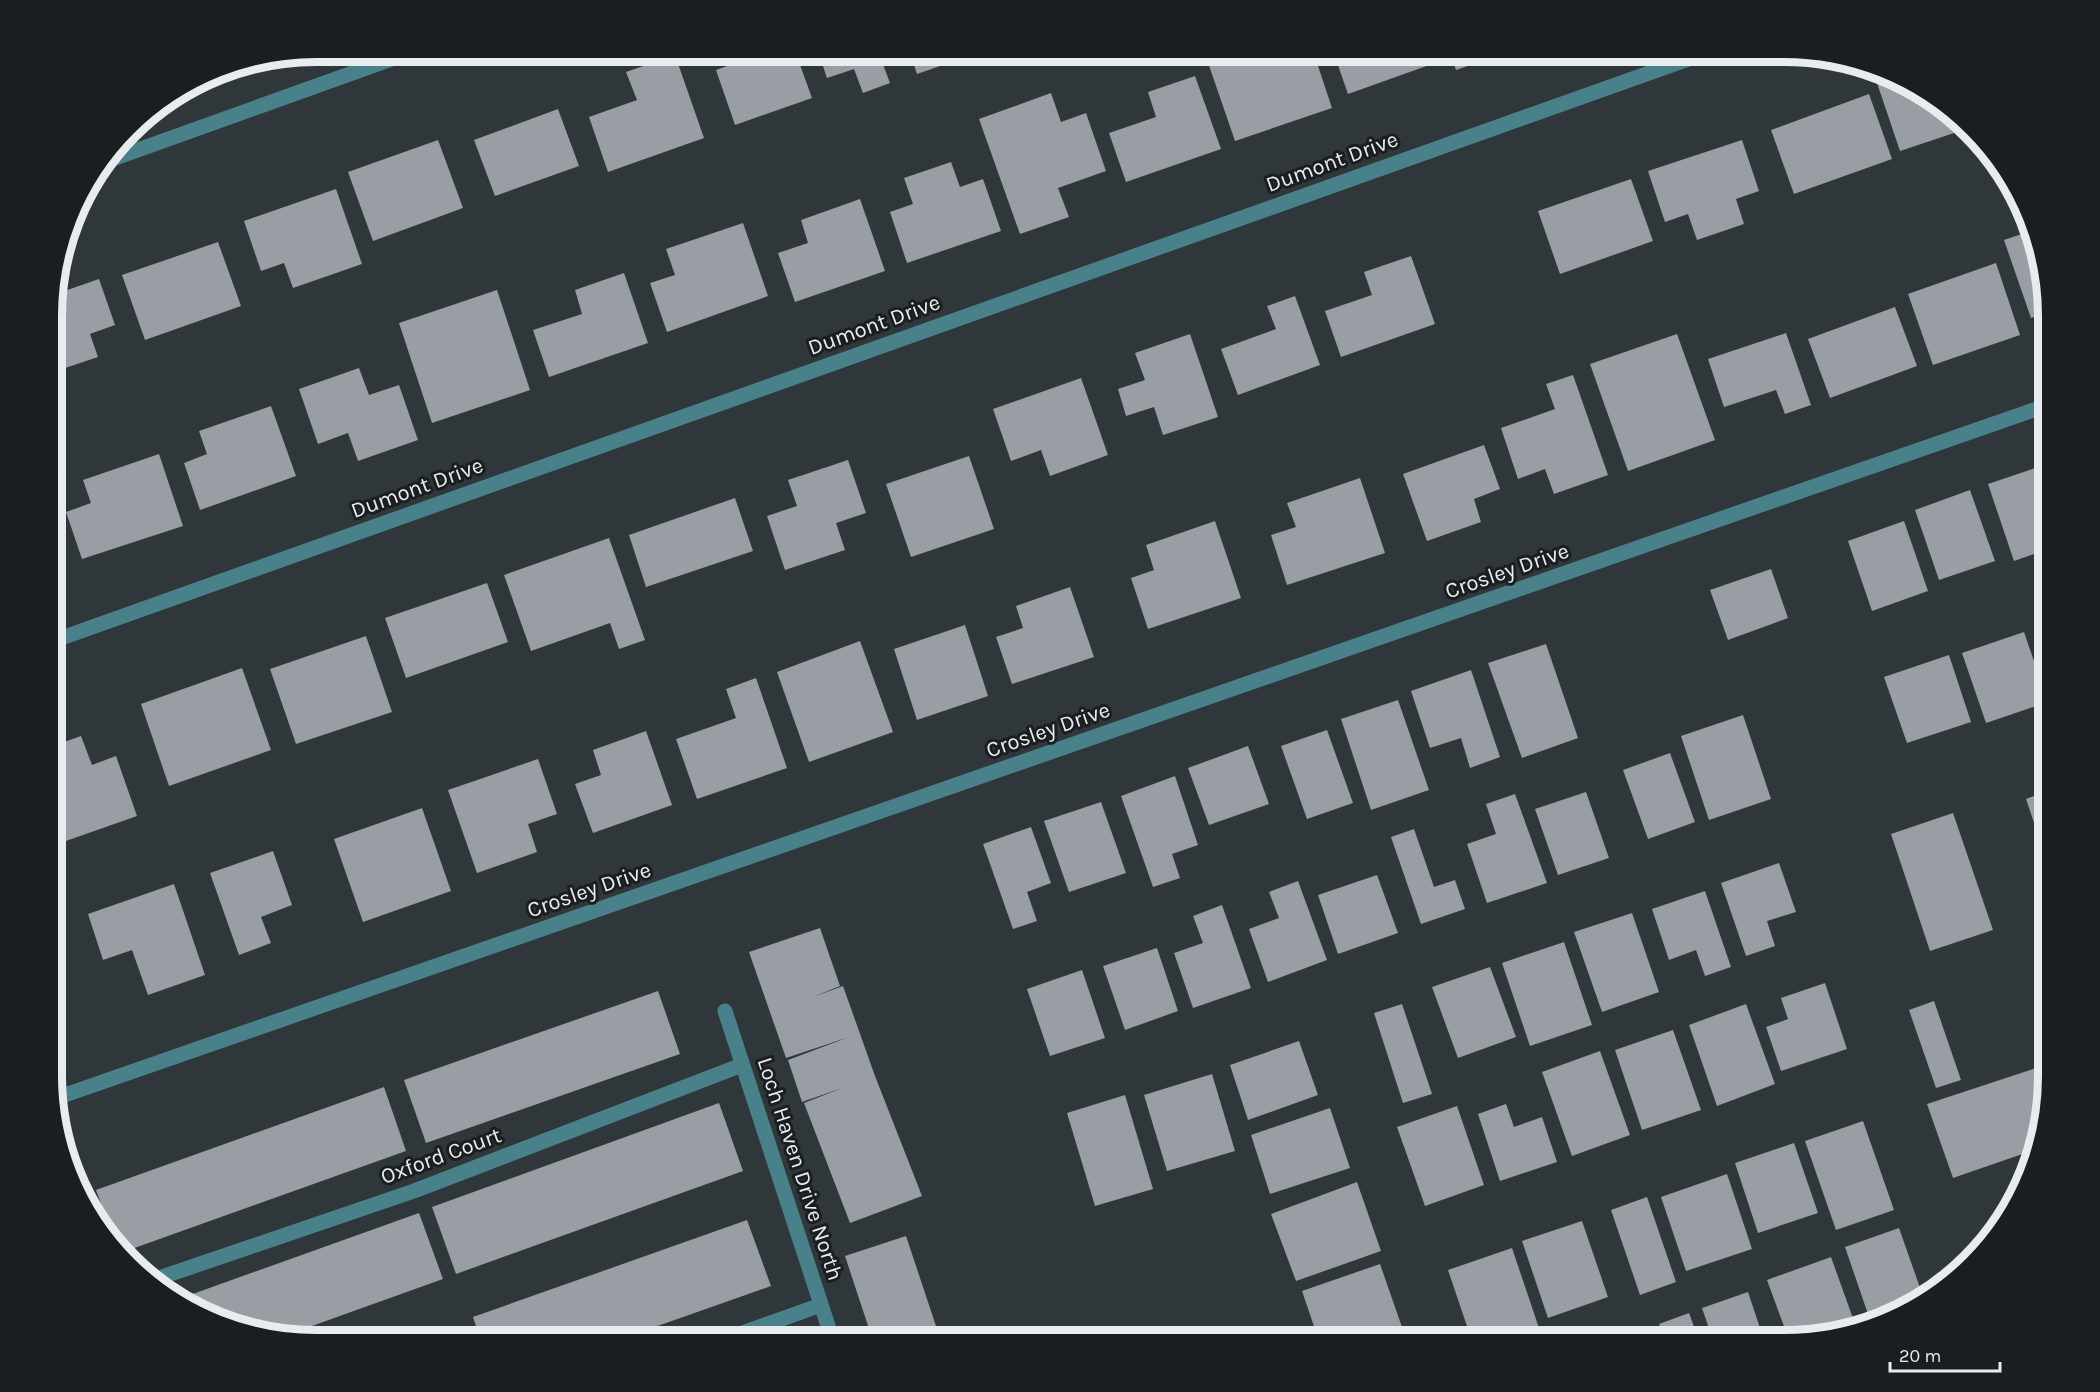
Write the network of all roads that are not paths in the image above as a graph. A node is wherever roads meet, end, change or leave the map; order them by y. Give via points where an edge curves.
1 (383, 62) edge
2 (1680, 62) edge
3 (118, 156) edge
4 (2038, 408) edge
5 (62, 638) edge
6 (725, 1011) dead end
7 (742, 1065) junction
8 (62, 1096) edge
9 (160, 1277) edge
10 (821, 1305) junction
11 (751, 1330) edge
12 (829, 1330) edge

1 - 3 street
2 - 5 street, Dumont Drive
4 - 8 street, Crosley Drive
6 - 7 street, Loch Haven Drive North
7 - 9 street, Oxford Court via 414,1191
7 - 10 street, Loch Haven Drive North
10 - 11 street
10 - 12 street, Loch Haven Drive North

